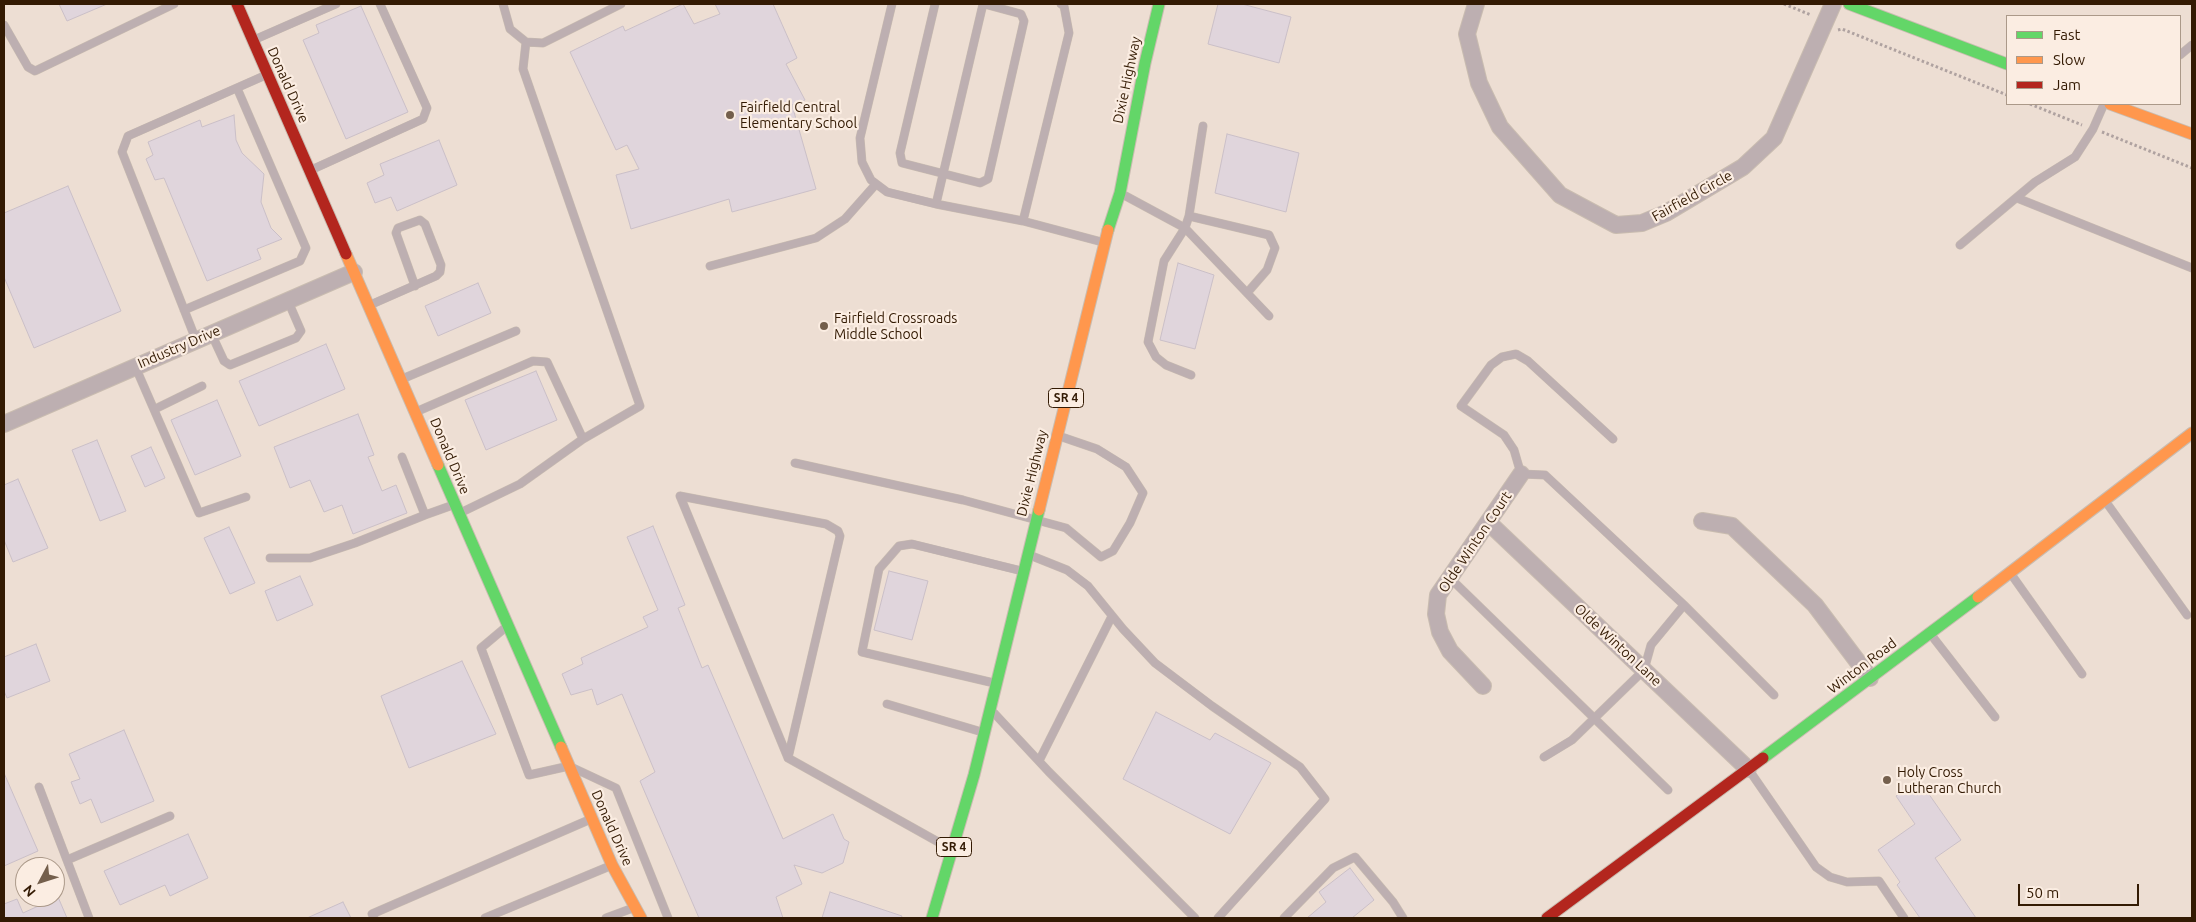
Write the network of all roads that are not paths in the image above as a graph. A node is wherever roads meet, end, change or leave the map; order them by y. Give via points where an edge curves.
1 (174, 4) edge
2 (237, 4) edge
3 (336, 4) edge
4 (380, 4) edge
5 (503, 4) edge
6 (621, 4) edge
7 (892, 4) edge
8 (935, 4) edge
9 (984, 4) edge
10 (1061, 4) edge
11 (1159, 4) edge
12 (1476, 4) edge
13 (1833, 4) edge
14 (1849, 4) edge
15 (4, 24) edge
16 (253, 40) junction
17 (526, 42) junction
18 (2006, 64) edge
19 (267, 74) junction
20 (237, 88) junction
21 (2104, 105) edge
22 (2128, 107) edge
23 (1203, 126) dead end
24 (2192, 134) edge
25 (309, 170) junction
26 (944, 174) junction
27 (876, 184) junction
28 (1120, 193) junction
29 (2017, 198) junction
30 (936, 204) junction
31 (1189, 216) junction
32 (1023, 221) junction
33 (1185, 228) junction
34 (1104, 242) junction
35 (1960, 245) dead end
36 (710, 266) dead end
37 (2192, 268) edge
38 (354, 272) junction
39 (415, 286) junction
40 (1247, 293) junction
41 (288, 300) junction
42 (368, 306) junction
43 (184, 310) junction
44 (1269, 316) dead end
45 (516, 331) dead end
46 (212, 333) junction
47 (196, 340) junction
48 (135, 366) junction
49 (1191, 375) dead end
50 (400, 380) junction
51 (202, 386) dead end
52 (155, 409) junction
53 (415, 412) junction
54 (4, 424) edge
55 (2192, 433) edge
56 (1057, 435) junction
57 (1613, 439) dead end
58 (583, 440) junction
59 (402, 457) dead end
60 (795, 463) dead end
61 (1521, 474) junction
62 (246, 497) dead end
63 (2105, 500) junction
64 (457, 509) junction
65 (425, 515) junction
66 (1036, 519) junction
67 (1702, 521) dead end
68 (1488, 522) junction
69 (1028, 554) junction
70 (270, 558) dead end
71 (1024, 571) junction
72 (2010, 572) junction
73 (1450, 578) junction
74 (1684, 605) junction
75 (2187, 614) dead end
76 (1112, 616) junction
77 (507, 625) junction
78 (1930, 634) junction
79 (1644, 670) junction
80 (2082, 674) dead end
81 (1870, 678) junction
82 (996, 684) junction
83 (1483, 686) dead end
84 (1774, 695) dead end
85 (887, 704) dead end
86 (990, 709) junction
87 (1995, 717) dead end
88 (1595, 718) junction
89 (984, 733) junction
90 (1544, 757) dead end
91 (788, 758) junction
92 (1039, 761) junction
93 (569, 766) junction
94 (1748, 769) junction
95 (39, 786) dead end
96 (1668, 790) dead end
97 (170, 816) dead end
98 (592, 819) junction
99 (953, 850) junction
100 (67, 860) junction
101 (612, 866) junction
102 (635, 907) junction
103 (89, 918) edge
104 (374, 918) edge
105 (485, 918) edge
106 (606, 918) edge
107 (642, 918) edge
108 (668, 918) edge
109 (932, 918) edge
110 (1196, 918) edge
111 (1218, 918) edge
112 (1284, 918) edge
113 (1404, 918) edge
114 (1547, 918) edge
115 (1904, 918) edge

1 - 15 lane via 35,72 28,67
2 - 16 street, Donald Drive
3 - 16 lane
4 - 25 lane via 427,108 422,119
5 - 17 lane via 510,29
6 - 17 lane via 543,43
7 - 27 lane via 860,138 862,162
8 - 26 lane via 900,153 902,163
9 - 26 lane
9 - 26 lane via 1021,14 1024,21 988,179 980,183
10 - 32 lane via 1069,33
11 - 28 street, Dixie Highway / SR 4
12 - 13 street, Fairfield Circle via 1467,34 1479,83 1500,127 1560,195 1616,225 1642,223 1666,213 1743,168 1774,138
14 - 18 street
16 - 19 street, Donald Drive
17 - 58 lane via 523,69 640,406
19 - 20 lane
19 - 25 street, Donald Drive
20 - 43 lane via 128,136 122,152
20 - 43 lane via 306,248 300,261
21 - 29 lane via 2075,157 2035,182
22 - 24 street
23 - 31 lane
25 - 38 street, Donald Drive
26 - 30 lane
27 - 30 lane via 887,192
27 - 36 lane via 844,220 816,238
28 - 33 lane
28 - 34 street, Dixie Highway / SR 4
29 - 35 lane
29 - 37 lane
30 - 32 lane
31 - 33 lane
31 - 40 lane via 1269,235 1275,248 1267,270
32 - 34 lane
33 - 40 lane
33 - 49 lane via 1164,260 1148,342 1156,357 1166,365
34 - 56 street, Dixie Highway / SR 4
38 - 41 street, Industry Drive
38 - 42 street, Donald Drive
39 - 39 lane via 436,276 441,265 425,224 420,220 398,228 396,233
39 - 42 lane
40 - 44 lane
41 - 46 street, Industry Drive
41 - 46 lane via 301,331 296,338 230,365 224,361
42 - 50 street, Donald Drive
43 - 47 lane
45 - 50 lane
46 - 47 street, Industry Drive
47 - 48 street, Industry Drive
48 - 52 lane
48 - 54 street, Industry Drive
50 - 53 street, Donald Drive
51 - 52 lane
52 - 62 lane via 199,513
53 - 58 lane via 533,361 548,362
53 - 64 street, Donald Drive
55 - 63 street, Winton Road
56 - 66 street, Dixie Highway / SR 4
56 - 66 lane via 1097,449 1126,467 1143,493 1113,551 1101,557 1066,528
57 - 61 lane via 1528,361 1516,354 1502,357 1491,364 1461,406 1504,435 1514,450
58 - 64 lane via 520,484
59 - 65 lane
60 - 66 lane
61 - 68 street, Olde Winton Court
61 - 74 lane via 1545,475
63 - 72 street, Winton Road
63 - 75 lane
64 - 65 lane
64 - 77 street, Donald Drive
65 - 70 lane via 310,558
66 - 69 street, Dixie Highway / SR 4
67 - 81 street via 1732,526 1815,605
68 - 73 street, Olde Winton Court
68 - 79 street, Olde Winton Lane
69 - 71 street, Dixie Highway / SR 4
69 - 76 lane via 1067,570 1088,586
71 - 82 street, Dixie Highway / SR 4
71 - 82 lane via 912,544 899,546 879,569 862,652
72 - 78 street, Winton Road
72 - 80 lane
73 - 83 street, Olde Winton Court via 1438,595 1436,614 1440,632 1450,651
73 - 88 lane
74 - 79 lane via 1651,645
74 - 84 lane
76 - 92 lane
76 - 111 lane via 1156,663 1300,767 1325,799
77 - 93 street, Donald Drive
77 - 93 lane via 481,648 529,775
78 - 81 street, Winton Road
78 - 87 lane
79 - 88 lane
79 - 94 street, Olde Winton Lane
81 - 94 street, Winton Road
82 - 86 street, Dixie Highway / SR 4
85 - 89 lane
86 - 89 street, Dixie Highway / SR 4
86 - 92 lane
88 - 90 lane via 1572,740
88 - 96 lane
89 - 99 street, Dixie Highway / SR 4
91 - 91 lane via 699,541 680,496 826,524 838,531 840,536
91 - 99 lane
92 - 110 lane
93 - 98 street, Donald Drive
93 - 108 lane via 616,788
94 - 114 street, Winton Road
94 - 115 lane via 1816,867 1830,877 1847,882 1879,881
95 - 100 lane
97 - 100 lane
98 - 101 street, Donald Drive
98 - 104 lane via 372,914
99 - 109 street, Dixie Highway / SR 4
100 - 103 lane
101 - 102 street, Donald Drive
101 - 105 lane
102 - 106 lane
102 - 107 street, Donald Drive
112 - 113 lane via 1333,868 1355,857

